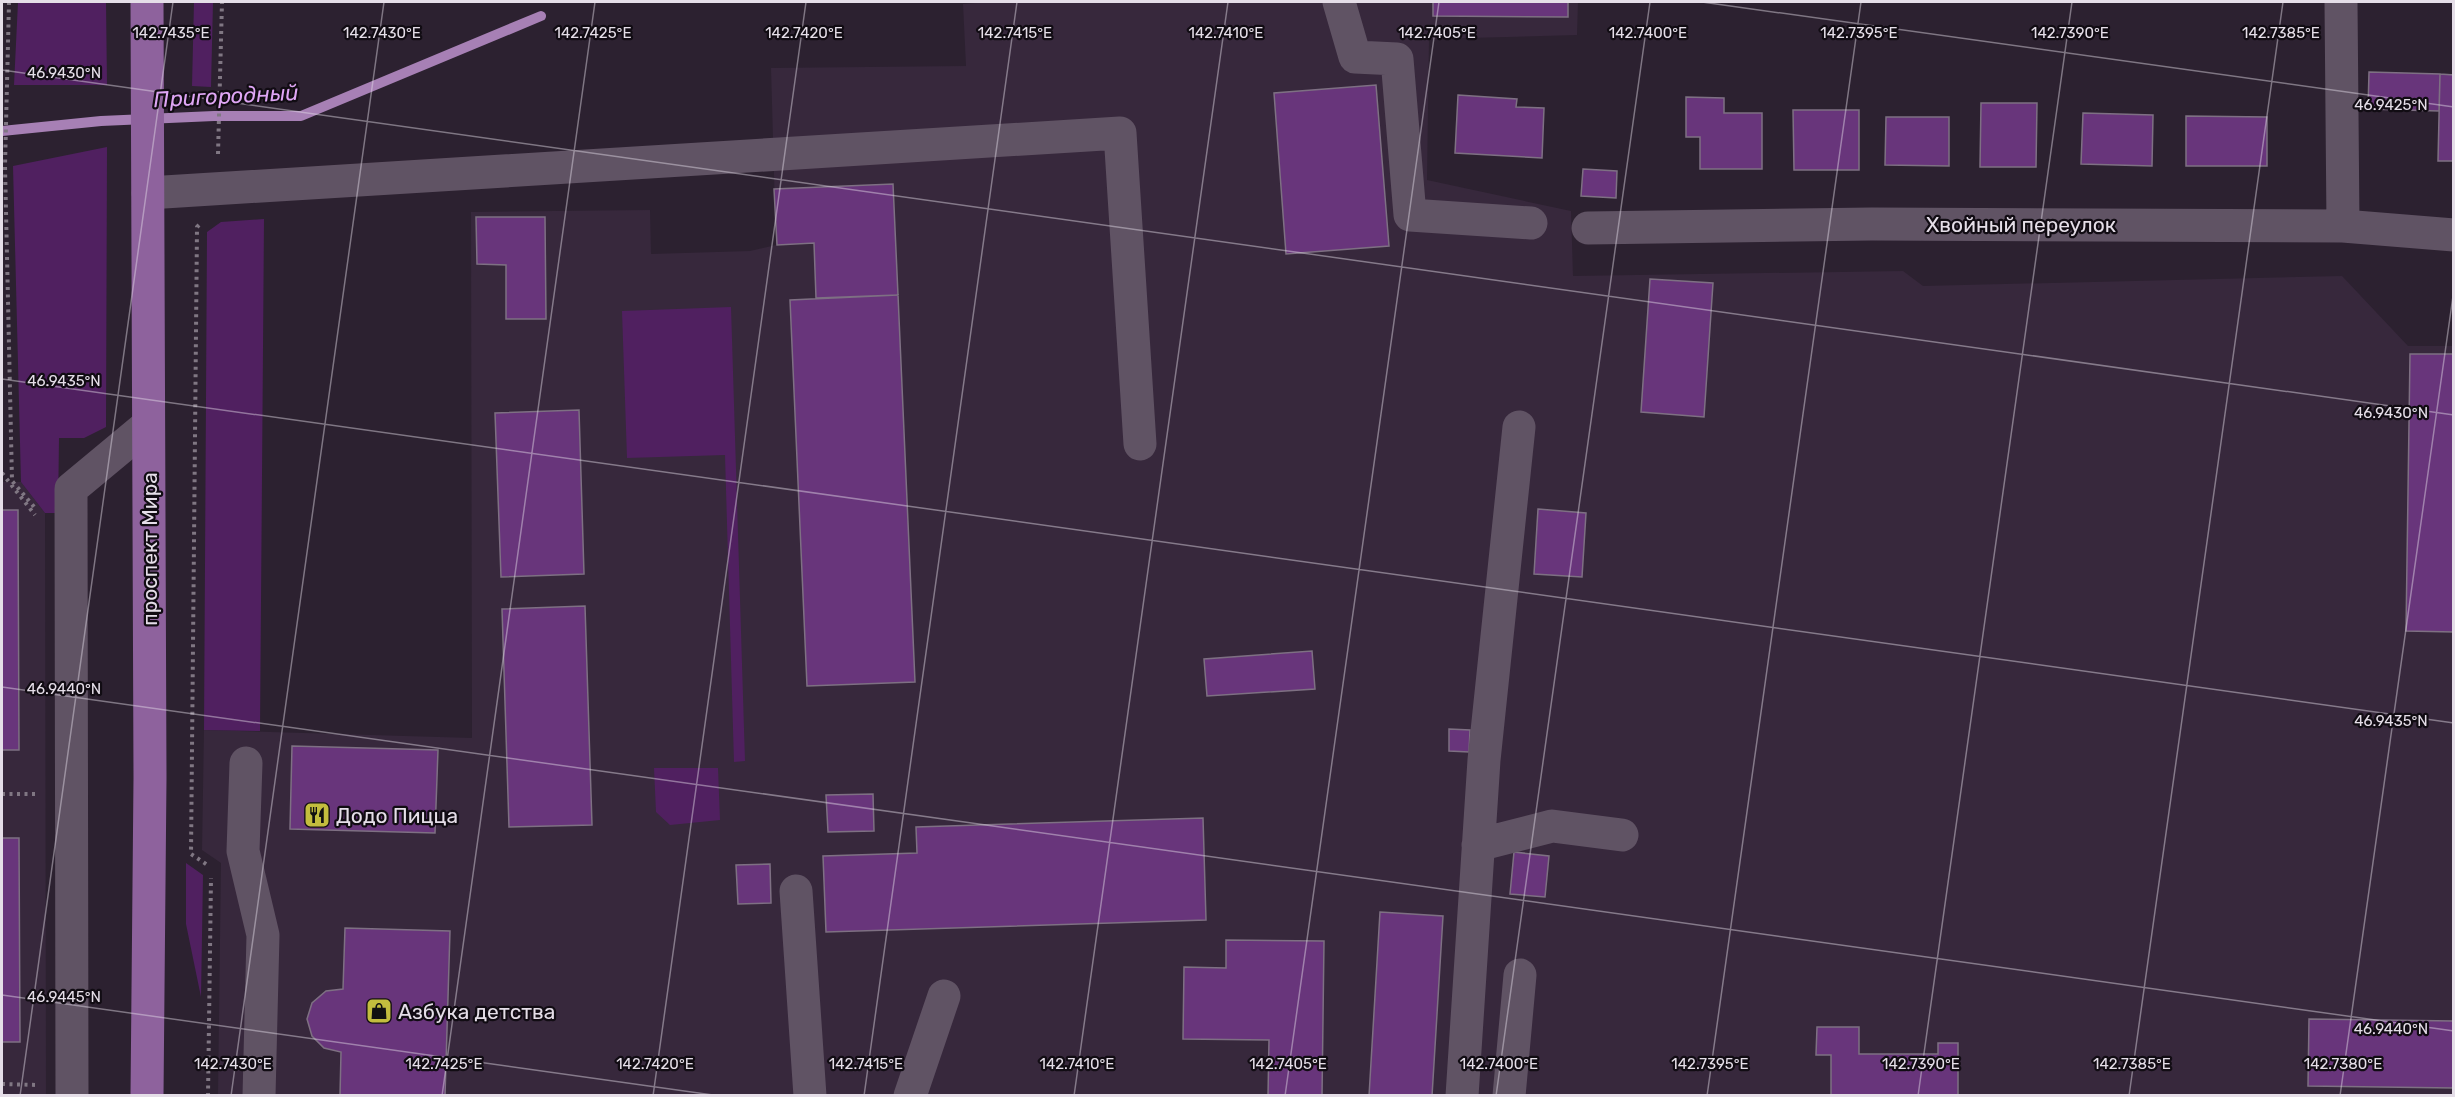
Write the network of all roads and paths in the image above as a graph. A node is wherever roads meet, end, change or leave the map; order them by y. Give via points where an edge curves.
1 (9, 2) edge
2 (147, 2) edge
3 (222, 2) edge
4 (1339, 2) edge
5 (2341, 2) edge
6 (217, 189) junction
7 (148, 193) junction
8 (1531, 223) dead end
9 (2343, 226) junction
10 (1588, 228) dead end
11 (2454, 235) edge
12 (148, 425) junction
13 (1519, 427) dead end
14 (1140, 444) dead end
15 (41, 515) dead end
16 (246, 763) dead end
17 (1622, 835) dead end
18 (1478, 845) junction
19 (796, 891) dead end
20 (1520, 975) dead end
21 (944, 996) dead end
22 (72, 1095) edge
23 (147, 1095) edge
24 (208, 1095) edge
25 (259, 1095) edge
26 (810, 1095) edge
27 (909, 1095) edge
28 (1462, 1095) edge
29 (1509, 1095) edge

1 - 15 path via 5,166 12,481
2 - 7 main road, проспект Мира
3 - 6 path
4 - 8 street via 1355,57 1397,59 1410,215
5 - 9 street
6 - 7 street
6 - 14 street via 1120,134
6 - 24 path via 216,212 197,227 196,250 191,854 211,867
7 - 12 main road, проспект Мира
9 - 10 street, Хвойный переулок via 1872,224
9 - 11 street, Хвойный переулок
12 - 22 street via 71,489
12 - 23 main road, проспект Мира
13 - 18 street
16 - 25 street via 243,851 262,934
17 - 18 street via 1552,826
18 - 28 street
19 - 26 street
20 - 29 street
21 - 27 street

